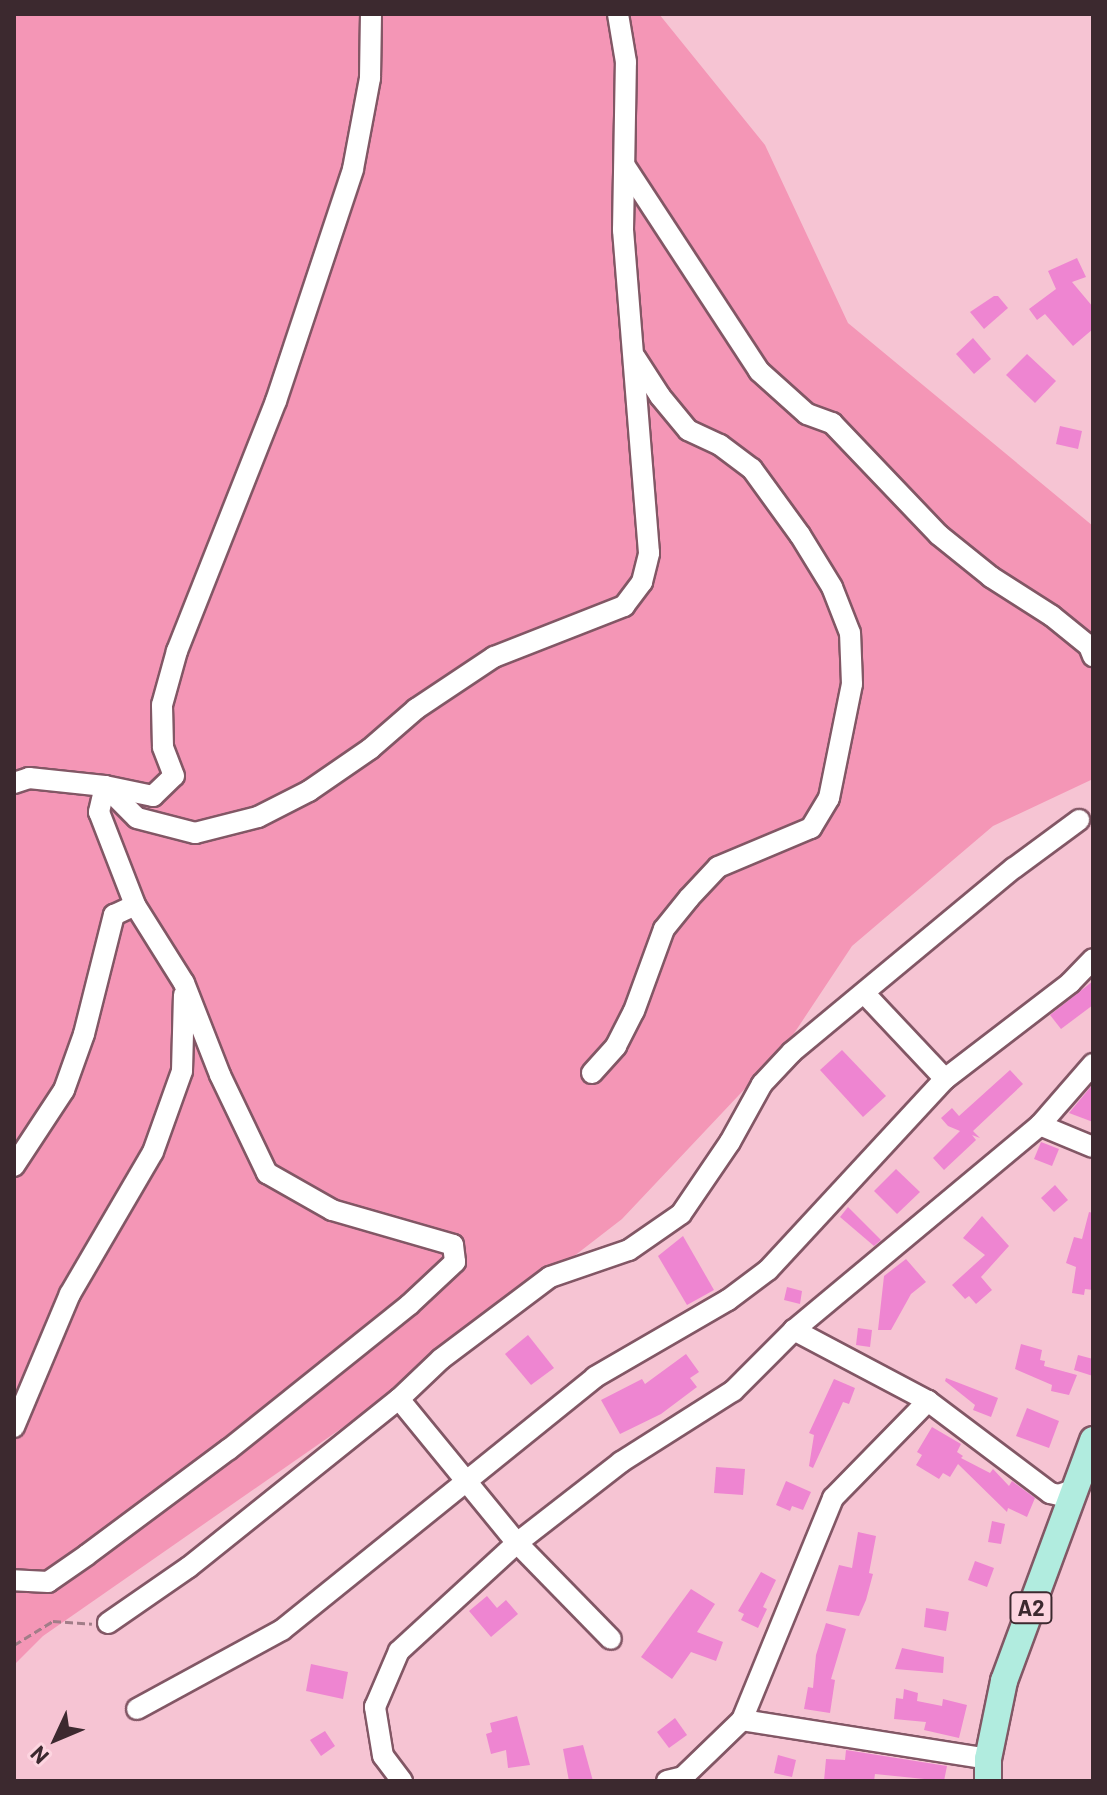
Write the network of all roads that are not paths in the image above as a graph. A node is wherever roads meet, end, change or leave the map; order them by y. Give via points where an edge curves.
1 (371, 14) edge
2 (618, 14) edge
3 (625, 166) junction
4 (633, 354) junction
5 (1093, 656) edge
6 (14, 783) edge
7 (105, 786) junction
8 (1079, 820) dead end
9 (135, 905) junction
10 (1093, 959) edge
11 (184, 983) junction
12 (864, 993) junction
13 (1093, 1064) edge
14 (592, 1073) dead end
15 (945, 1079) junction
16 (1040, 1125) junction
17 (1093, 1147) edge
18 (14, 1166) edge
19 (794, 1330) junction
20 (399, 1399) junction
21 (928, 1401) junction
22 (14, 1427) edge
23 (1093, 1440) edge
24 (464, 1481) junction
25 (1073, 1490) junction
26 (517, 1543) junction
27 (14, 1580) edge
28 (108, 1623) road end
29 (611, 1639) dead end
30 (137, 1709) dead end
31 (742, 1720) junction
32 (988, 1770) edge
33 (402, 1781) edge
34 (667, 1781) edge

1 - 7 street via 370,78 353,169 276,401 177,651 162,705 163,747 174,776 153,796
2 - 3 street via 626,62
3 - 4 street via 623,230
3 - 5 street via 759,371 807,414 832,423 939,535 1052,616 1089,646
4 - 7 street via 649,553 642,582 624,606 494,657 309,791 258,817 195,833 137,818
4 - 14 street via 688,430 752,469 800,535 832,587 850,633 852,684 829,798 811,828 718,867 689,898 664,929 616,1046
6 - 7 street via 29,778
7 - 9 street via 99,812
8 - 12 street
9 - 11 street
9 - 18 street via 114,915 64,1090
10 - 15 street via 1070,983
11 - 22 street via 182,1071 153,1152 70,1294
11 - 27 street via 267,1173 332,1210 453,1245 455,1262 229,1449 87,1555 48,1582
12 - 15 street
12 - 20 street via 762,1084 681,1214 629,1250 550,1277 441,1359
13 - 16 street
15 - 24 street via 768,1270 728,1300 595,1377
16 - 17 street
16 - 19 street
19 - 21 street
19 - 26 street via 733,1391 621,1462
20 - 24 street
20 - 28 street via 189,1567
21 - 25 street via 1050,1493
21 - 31 street via 833,1498
23 - 25 main road, A2
24 - 26 street
24 - 30 street via 282,1630
25 - 32 main road, A2 via 1004,1681
26 - 29 street
26 - 33 street via 399,1651 375,1707 383,1756
31 - 32 street
31 - 34 street via 683,1777

